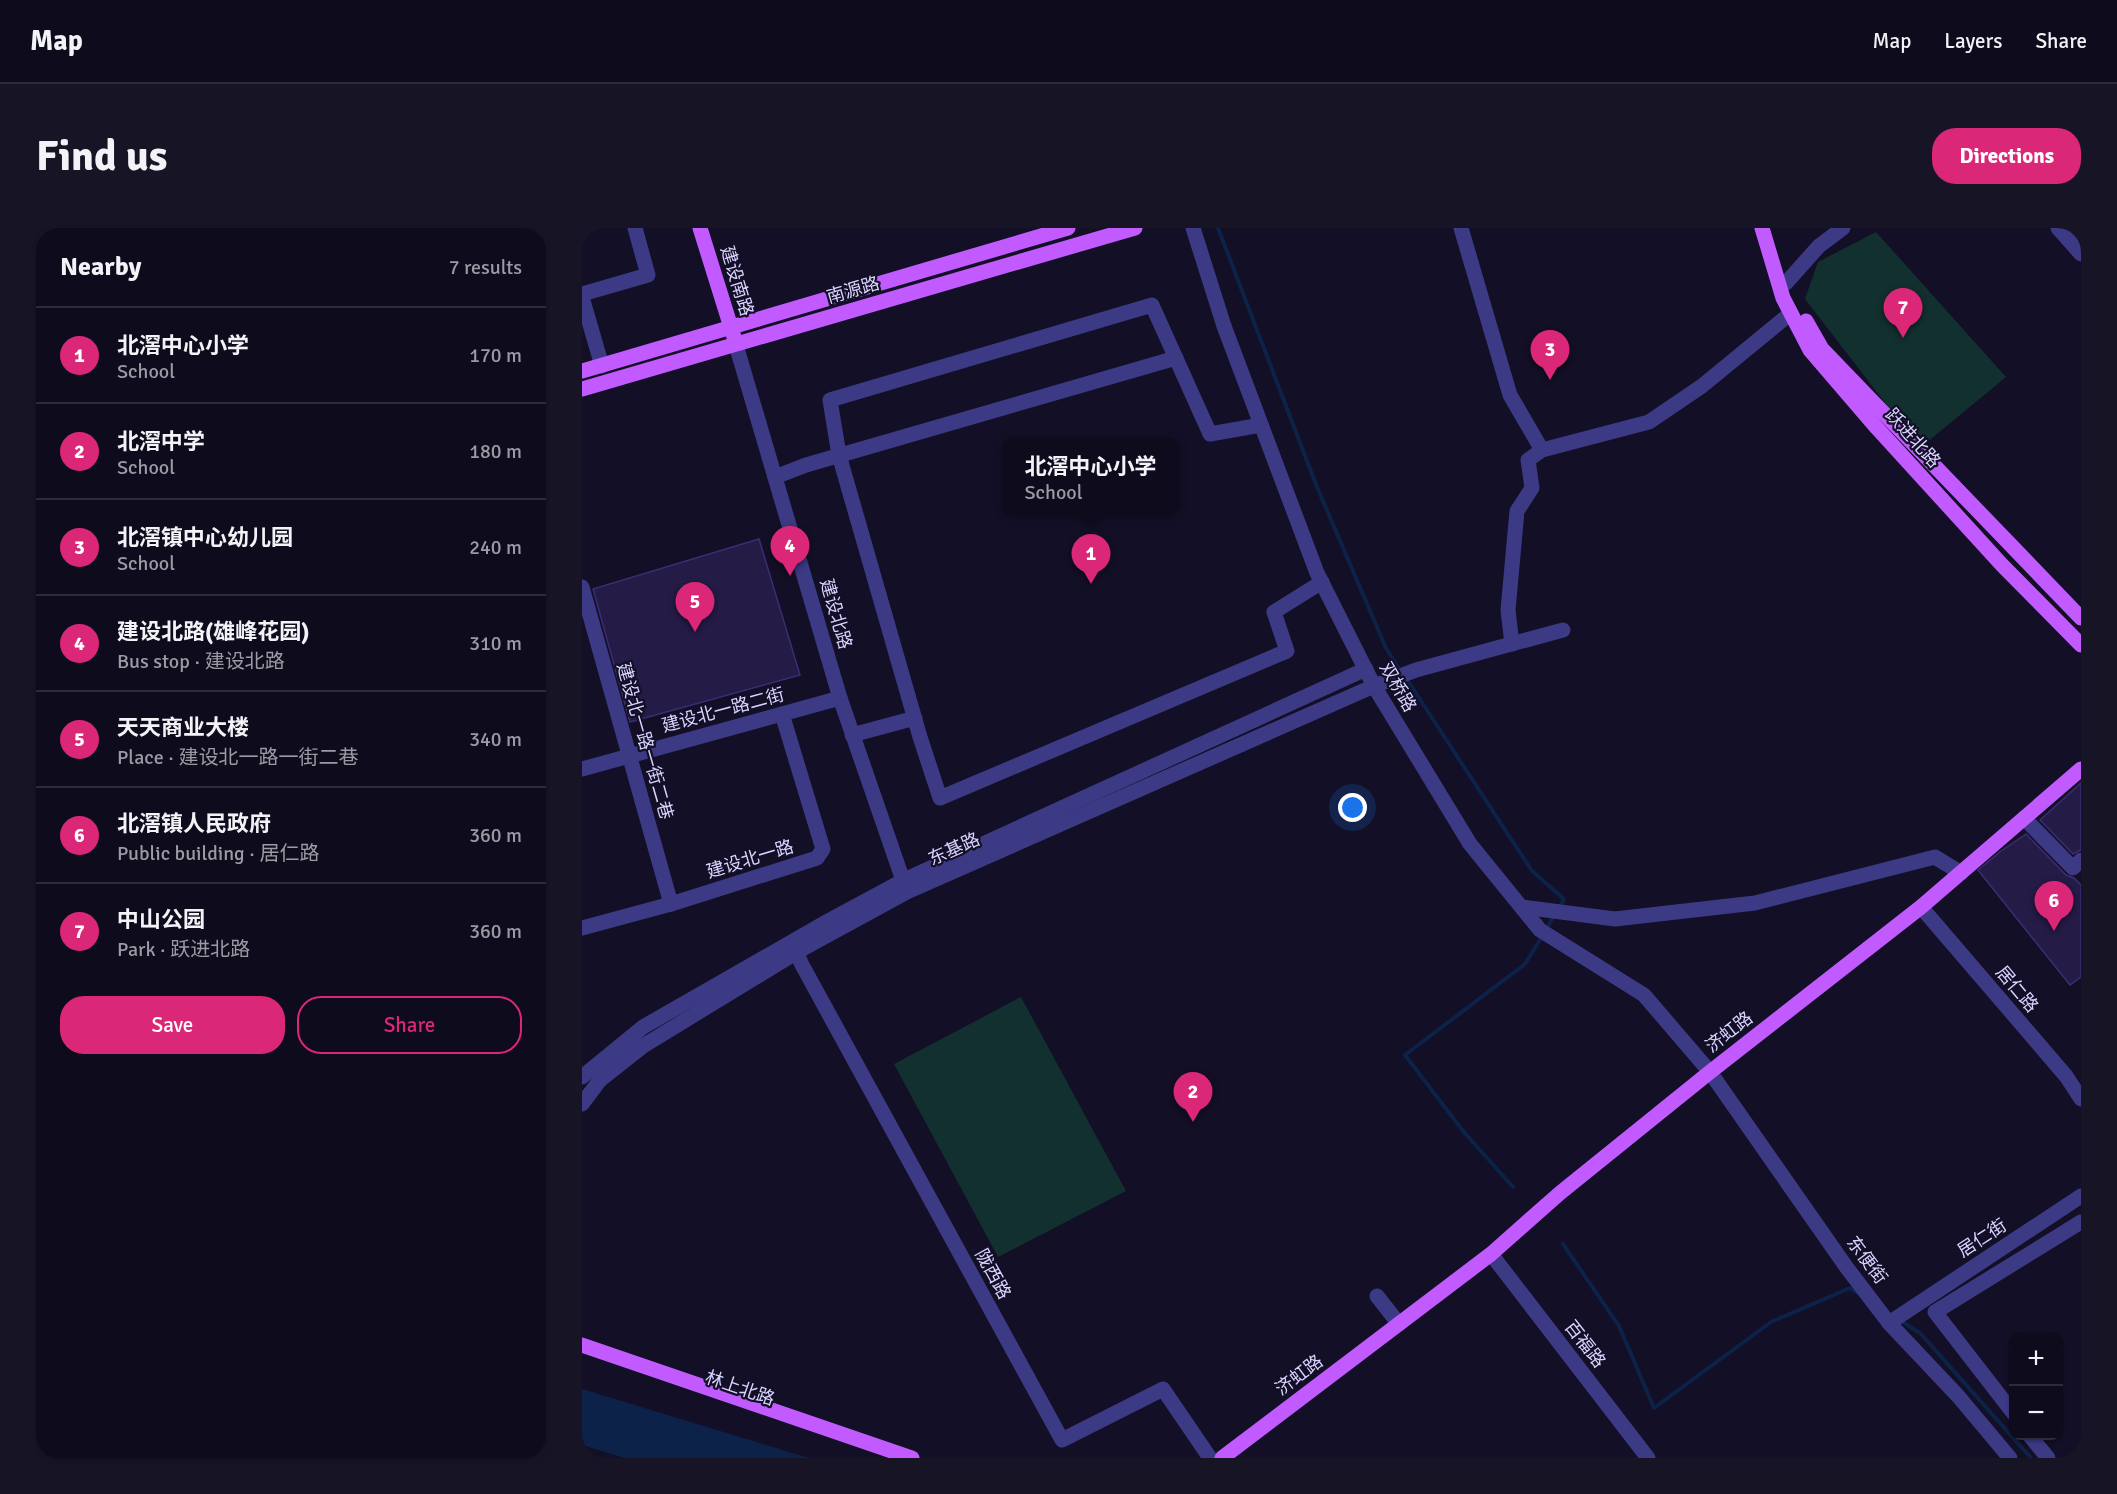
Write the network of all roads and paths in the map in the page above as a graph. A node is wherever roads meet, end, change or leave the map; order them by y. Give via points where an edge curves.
1 (635, 228) edge
2 (700, 228) edge
3 (711, 228) edge
4 (1068, 228) edge
5 (1135, 228) edge
6 (1193, 228) edge
7 (1461, 228) edge
8 (1762, 228) edge
9 (1773, 228) edge
10 (1843, 228) edge
11 (2058, 228) edge
12 (2081, 254) edge
13 (1786, 283) junction
14 (582, 295) edge
15 (1791, 313) junction
16 (736, 327) junction
17 (740, 343) junction
18 (1176, 358) junction
19 (602, 366) junction
20 (582, 372) edge
21 (582, 389) edge
22 (1261, 425) junction
23 (1542, 450) junction
24 (839, 455) junction
25 (779, 475) junction
26 (1322, 582) junction
27 (582, 587) edge
28 (2081, 618) edge
29 (1563, 630) dead end
30 (1512, 644) junction
31 (2081, 645) edge
32 (1366, 669) junction
33 (1374, 686) junction
34 (840, 698) junction
35 (782, 714) junction
36 (915, 717) junction
37 (856, 734) junction
38 (628, 757) junction
39 (2081, 769) edge
40 (582, 770) edge
41 (2024, 818) junction
42 (2081, 860) edge
43 (1961, 873) junction
44 (910, 884) junction
45 (671, 904) junction
46 (1522, 907) junction
47 (1922, 907) junction
48 (582, 928) edge
49 (797, 952) junction
50 (1710, 1072) junction
51 (582, 1076) edge
52 (2081, 1099) edge
53 (585, 1101) edge
54 (2081, 1196) edge
55 (2081, 1222) edge
56 (1491, 1254) junction
57 (1377, 1296) dead end
58 (1890, 1322) junction
59 (1399, 1324) junction
60 (582, 1345) edge
61 (582, 1355) edge
62 (2009, 1409) edge
63 (2033, 1440) edge
64 (886, 1458) edge
65 (912, 1458) edge
66 (1210, 1458) edge
67 (1222, 1458) edge
68 (1237, 1458) edge
69 (1648, 1458) edge
70 (2010, 1458) edge
71 (2048, 1458) edge

1 - 14 street via 648,274
2 - 16 main road, 建设南路
3 - 16 main road
4 - 16 main road, 南源路
5 - 17 main road, 南源路
6 - 22 street, 双桥路
7 - 23 street via 1510,395
8 - 15 main road, 跃进北路
9 - 13 main road, 跃进北路
10 - 13 street via 1819,246
11 - 12 street
13 - 28 main road, 跃进北路 via 1822,350
14 - 19 street
15 - 23 street via 1702,386 1649,422
15 - 31 main road, 跃进北路 via 1810,350 1877,428
16 - 17 main road, 建设南路
16 - 19 main road, 南源路
17 - 21 main road, 南源路
17 - 25 street, 建设北路
18 - 22 street via 1210,434
18 - 24 street
18 - 24 street via 1152,305 830,400
19 - 20 main road, 南源路
22 - 26 street, 双桥路
23 - 30 street via 1528,460 1532,488 1517,511 1508,610
24 - 25 street
24 - 36 street
25 - 34 street, 建设北路
25 - 37 street, 建设北路
26 - 32 street, 双桥路
26 - 36 street via 1274,612 1287,651 940,798
27 - 38 street, 建设北一路一街二巷
29 - 30 street, 东基路
30 - 33 street, 东基路 via 1416,670
32 - 33 street, 双桥路
32 - 44 street, 东基路
33 - 44 street, 东基路
33 - 46 street, 双桥路 via 1470,844
34 - 35 street, 建设北一路二街
34 - 37 street, 建设北路
35 - 38 street, 建设北一路二街
35 - 45 street, 建设北一路 via 823,849 817,858
36 - 37 street
37 - 44 street, 建设北路 via 896,861
38 - 40 street, 建设北一路二街
38 - 45 street, 建设北一路一街二巷
39 - 41 main road, 济虹路
41 - 42 street via 2073,868
41 - 43 main road, 济虹路
43 - 46 street via 1935,857 1755,903 1615,919
43 - 47 main road, 济虹路
44 - 49 street, 东基路
44 - 51 street, 东基路 via 828,921 644,1027
45 - 48 street, 建设北一路
46 - 50 street, 双桥路 via 1540,930 1644,995
47 - 50 main road, 济虹路
47 - 52 street, 居仁路 via 2066,1076
49 - 53 street, 东基路 via 643,1046 600,1080
49 - 66 street, 陇西路 via 1062,1440 1163,1389
50 - 56 main road, 济虹路
50 - 58 street, 东便街 via 1847,1268
51 - 53 street
54 - 58 street, 居仁街
55 - 62 street via 1935,1312
56 - 59 main road, 济虹路
56 - 69 street, 百福路
57 - 59 street
58 - 70 street, 东便街
59 - 67 main road, 济虹路
59 - 68 main road, 济虹路 via 1397,1334
60 - 65 main road
61 - 64 main road, 林上北路
63 - 71 street

